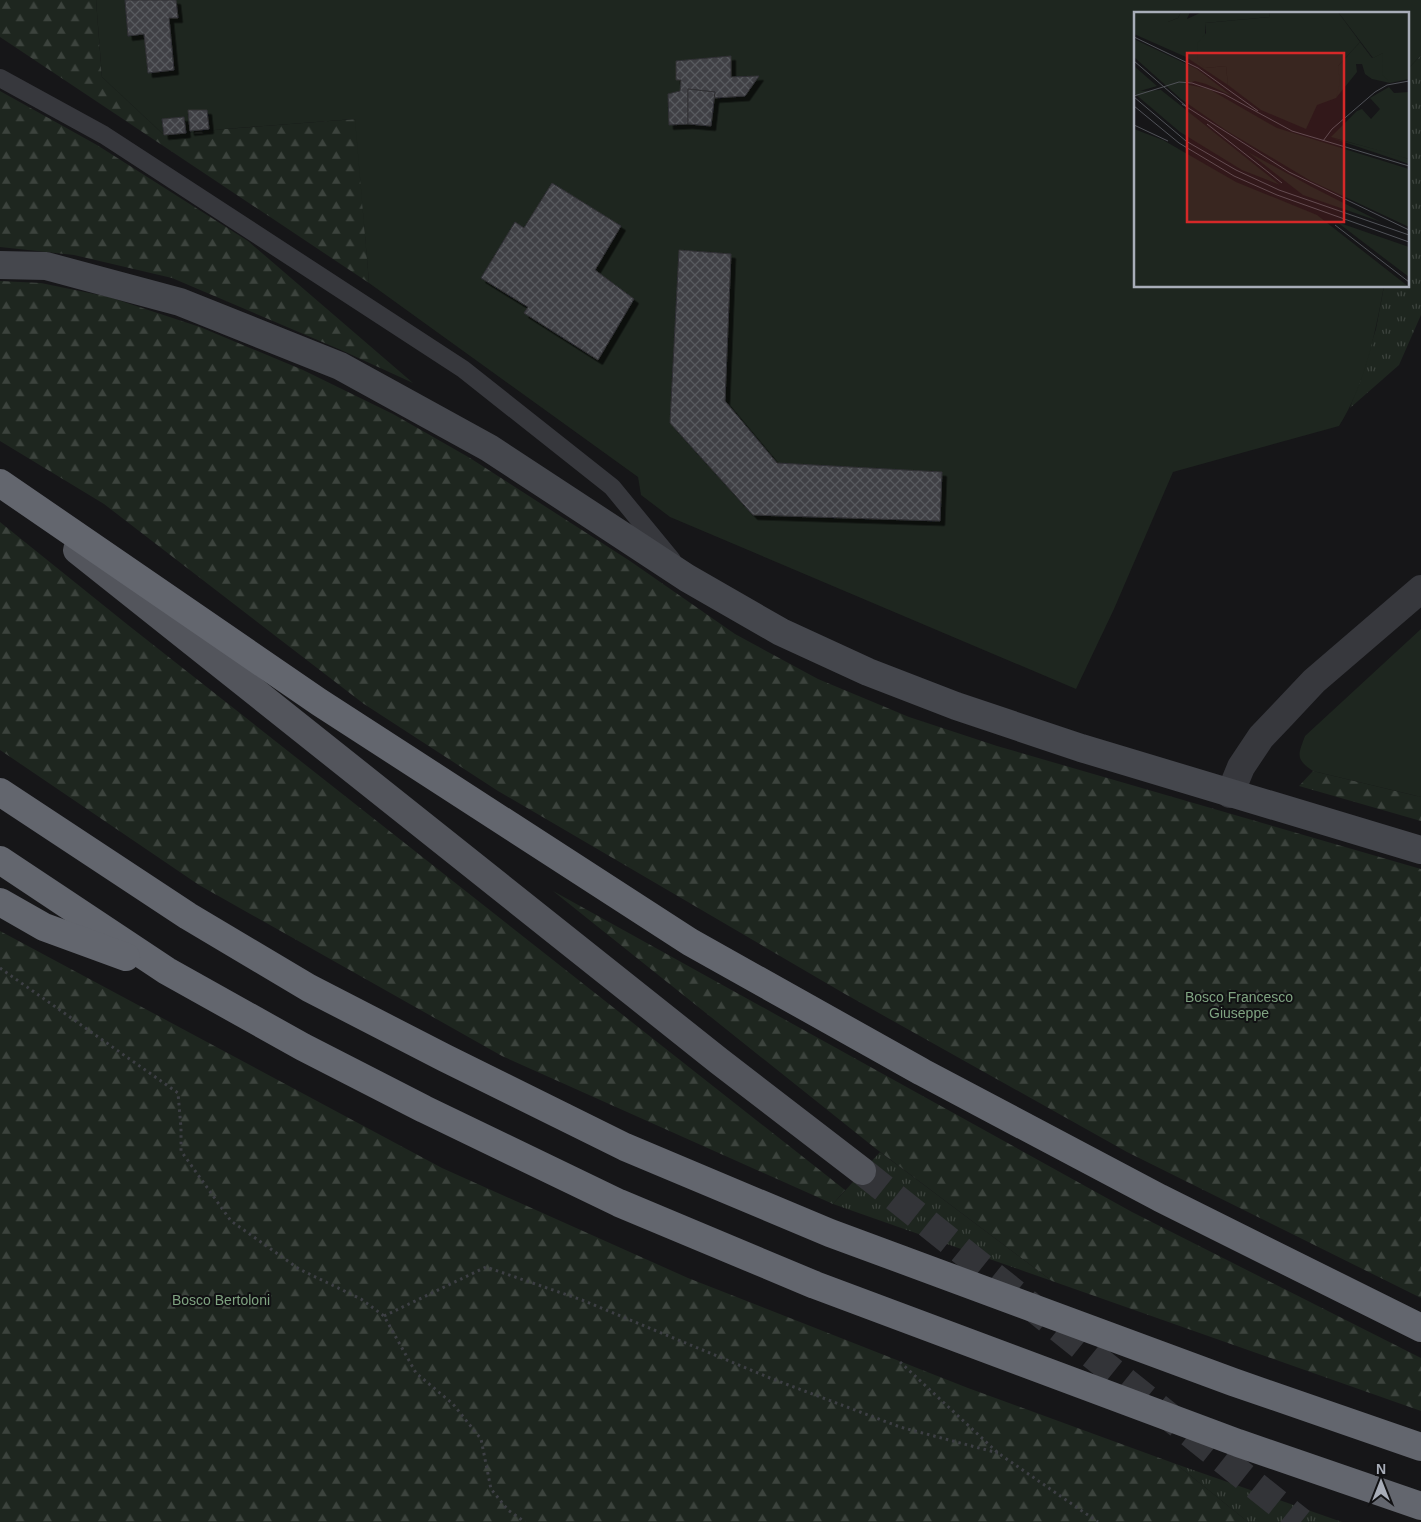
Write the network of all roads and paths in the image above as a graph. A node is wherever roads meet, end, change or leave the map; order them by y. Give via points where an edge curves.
1 (0, 78) edge
2 (0, 265) edge
3 (0, 483) edge
4 (0, 488) edge
5 (687, 578) junction
6 (1421, 589) edge
7 (0, 792) edge
8 (1230, 794) junction
9 (1421, 850) edge
10 (0, 860) edge
11 (0, 902) edge
12 (0, 968) edge
13 (167, 971) junction
14 (862, 1171) tunnel mouth
15 (384, 1316) junction
16 (1421, 1328) edge
17 (900, 1362) dead end
18 (1421, 1447) edge
19 (998, 1453) junction
20 (1421, 1506) edge
21 (525, 1522) edge
22 (1098, 1522) edge

1 - 5 lane via 104,135 463,369 612,487
2 - 5 main road via 46,266 180,302 340,366 490,448
3 - 16 highway via 319,702 690,942 922,1072 1160,1198
4 - 14 main road
5 - 8 main road via 781,632 868,672 956,706
6 - 8 street via 1314,681 1261,737
7 - 18 highway via 188,916 309,988 624,1147 830,1233 1223,1379
8 - 9 main road
10 - 13 highway
11 - 13 highway via 44,927
12 - 15 path via 178,1093 181,1151 231,1221 299,1269 361,1299
13 - 20 highway via 302,1047 415,1105 619,1202 815,1285 1238,1443
15 - 19 path via 486,1267 582,1300 770,1378 900,1427
15 - 21 path via 416,1373 454,1404 481,1440 491,1489 508,1510
17 - 19 path
19 - 22 path

